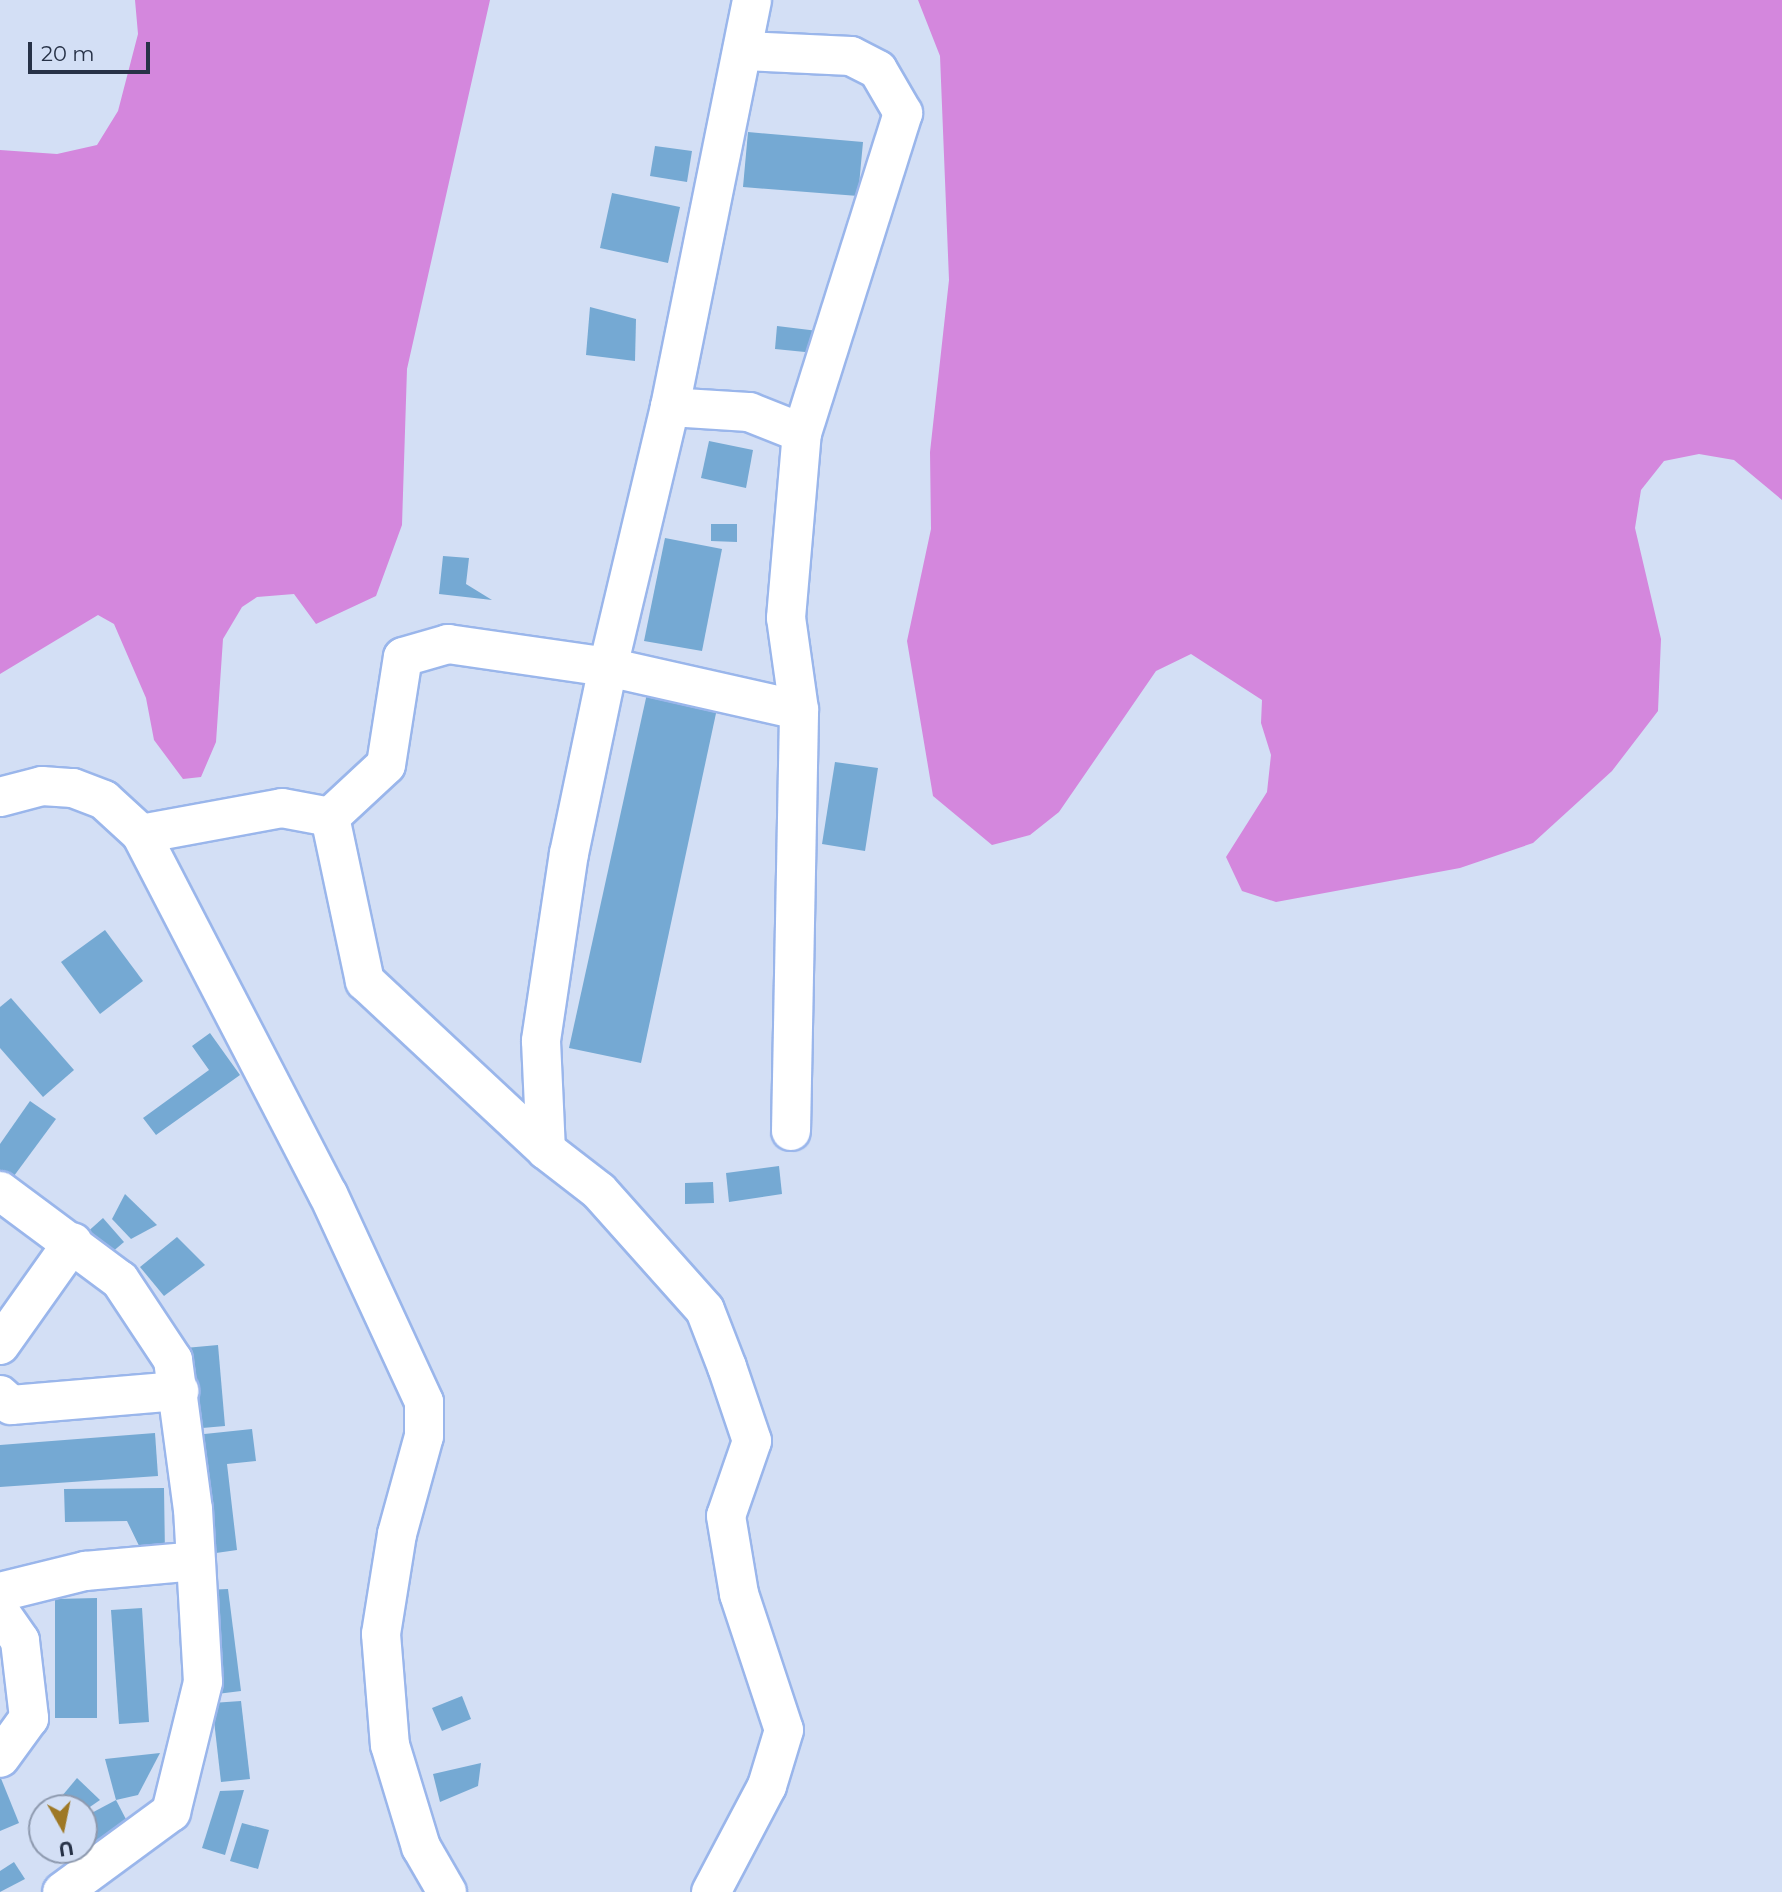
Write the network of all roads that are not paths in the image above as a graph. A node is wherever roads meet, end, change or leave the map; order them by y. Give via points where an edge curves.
1 (752, 0) edge
2 (745, 51) junction
3 (670, 407) junction
4 (802, 433) junction
5 (608, 667) junction
6 (799, 710) junction
7 (0, 797) edge
8 (330, 817) junction
9 (141, 834) junction
10 (792, 1131) dead end
11 (546, 1150) junction
12 (0, 1191) edge
13 (73, 1242) junction
14 (0, 1345) edge
15 (179, 1391) junction
16 (0, 1395) edge
17 (196, 1561) junction
18 (0, 1592) edge
19 (0, 1612) edge
20 (0, 1758) edge
21 (62, 1892) edge
22 (447, 1892) edge
23 (711, 1892) edge

1 - 2 street
2 - 3 street
2 - 4 street via 851,56 878,70 903,113
3 - 4 street via 749,412
3 - 5 street
4 - 6 street via 786,618
5 - 6 street
5 - 8 street via 448,644 403,657 386,765
5 - 11 street via 569,853 541,1041
6 - 10 street
7 - 9 street via 42,786 74,788 104,800
8 - 9 street via 282,808
8 - 11 street via 365,981
9 - 22 street via 328,1194 424,1402 424,1436 397,1534 381,1633 390,1745 421,1847
11 - 23 street via 599,1191 705,1310 751,1441 726,1516 739,1594 784,1730 767,1787
12 - 13 street
13 - 14 street
13 - 15 street via 120,1280 173,1360
15 - 16 street via 11,1405
15 - 17 street
17 - 18 street via 85,1571
17 - 21 street via 203,1682 171,1812
19 - 20 street via 20,1641 29,1718

